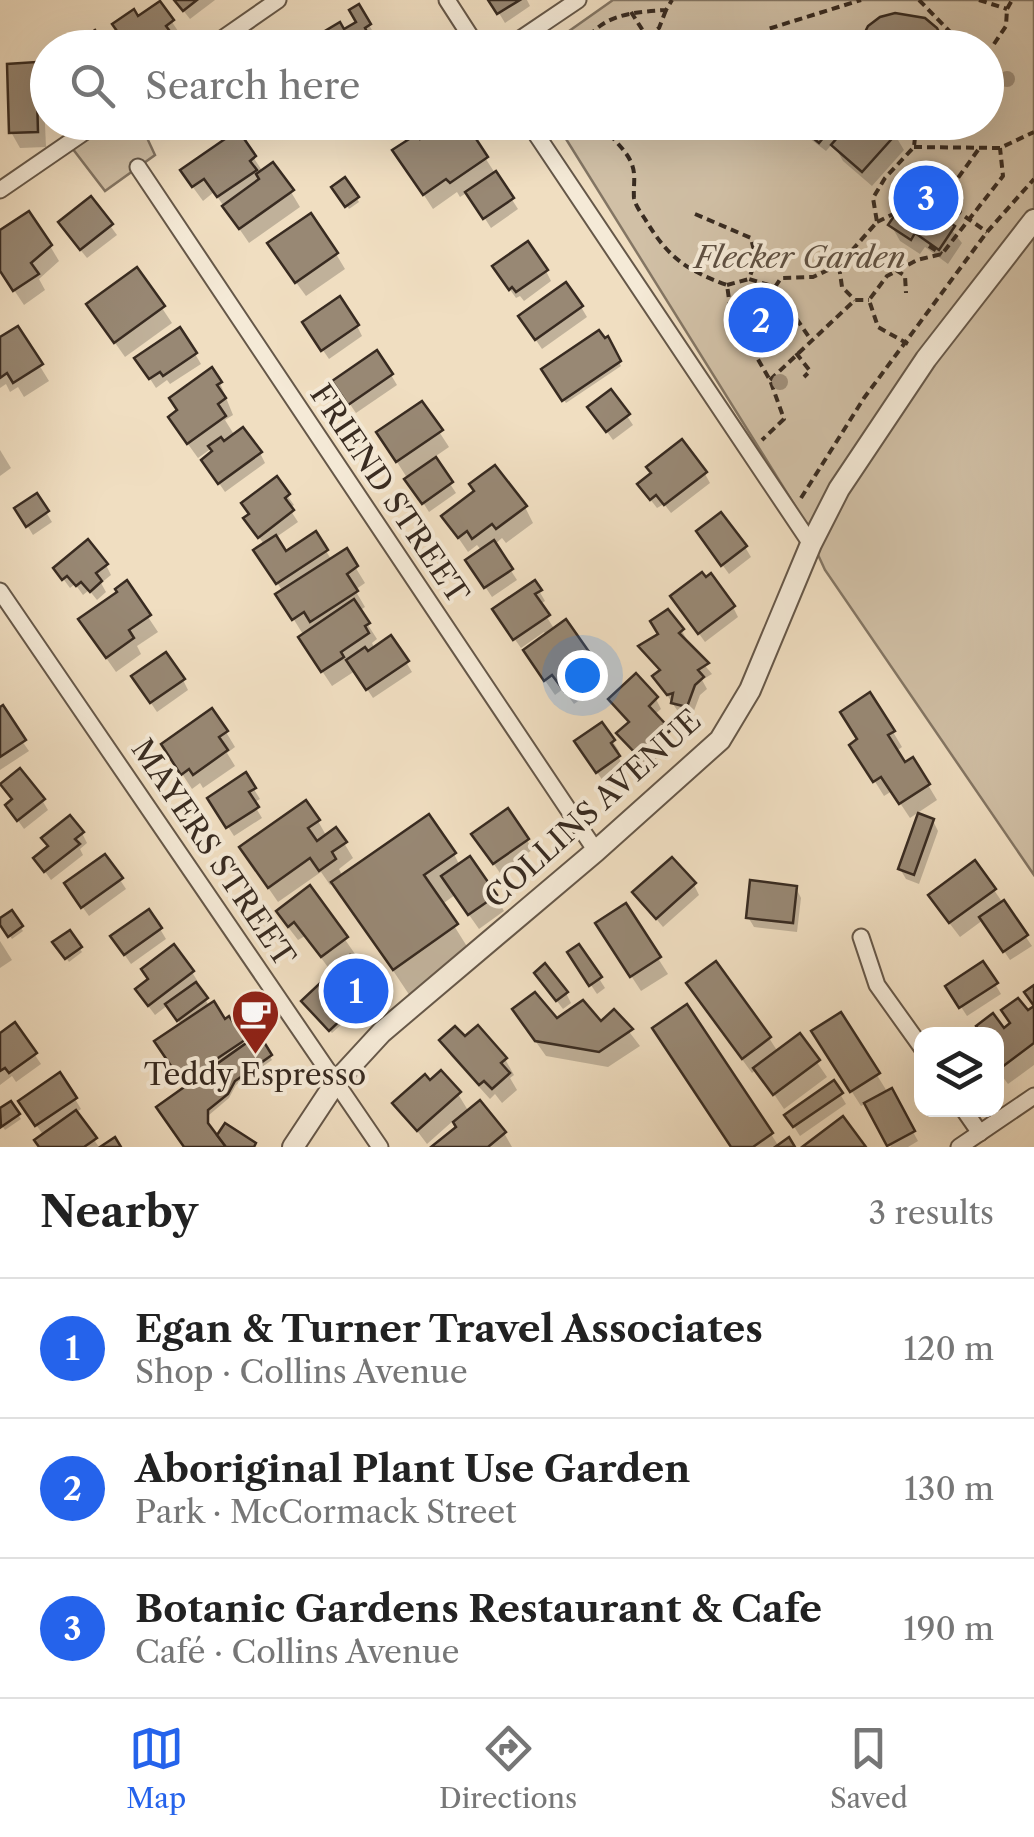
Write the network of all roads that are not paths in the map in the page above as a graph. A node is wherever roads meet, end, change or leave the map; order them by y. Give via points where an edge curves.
1 (278, 0) edge
2 (447, 0) edge
3 (578, 0) edge
4 (235, 30) edge
5 (466, 30) edge
6 (534, 30) edge
7 (73, 140) edge
8 (540, 140) edge
9 (138, 167) dead end
10 (0, 190) edge
11 (1034, 220) edge
12 (811, 544) junction
13 (0, 591) edge
14 (596, 851) junction
15 (861, 937) dead end
16 (914, 1037) edge
17 (336, 1082) junction
18 (1034, 1096) edge
19 (969, 1117) edge
20 (980, 1133) junction
21 (294, 1147) edge
22 (380, 1147) edge
23 (960, 1147) edge

1 - 4 street
2 - 5 street
3 - 6 street
7 - 10 street
8 - 12 street
9 - 14 street, FRIEND STREET
11 - 12 street, COLLINS AVENUE via 889,409
12 - 14 street, COLLINS AVENUE via 736,718 710,750
13 - 17 street, MAYERS STREET
14 - 17 street, COLLINS AVENUE via 382,1032
15 - 16 street via 878,985
17 - 21 street, COLLINS AVENUE
17 - 22 street, MAYERS STREET
18 - 20 street
19 - 20 street
20 - 23 street

